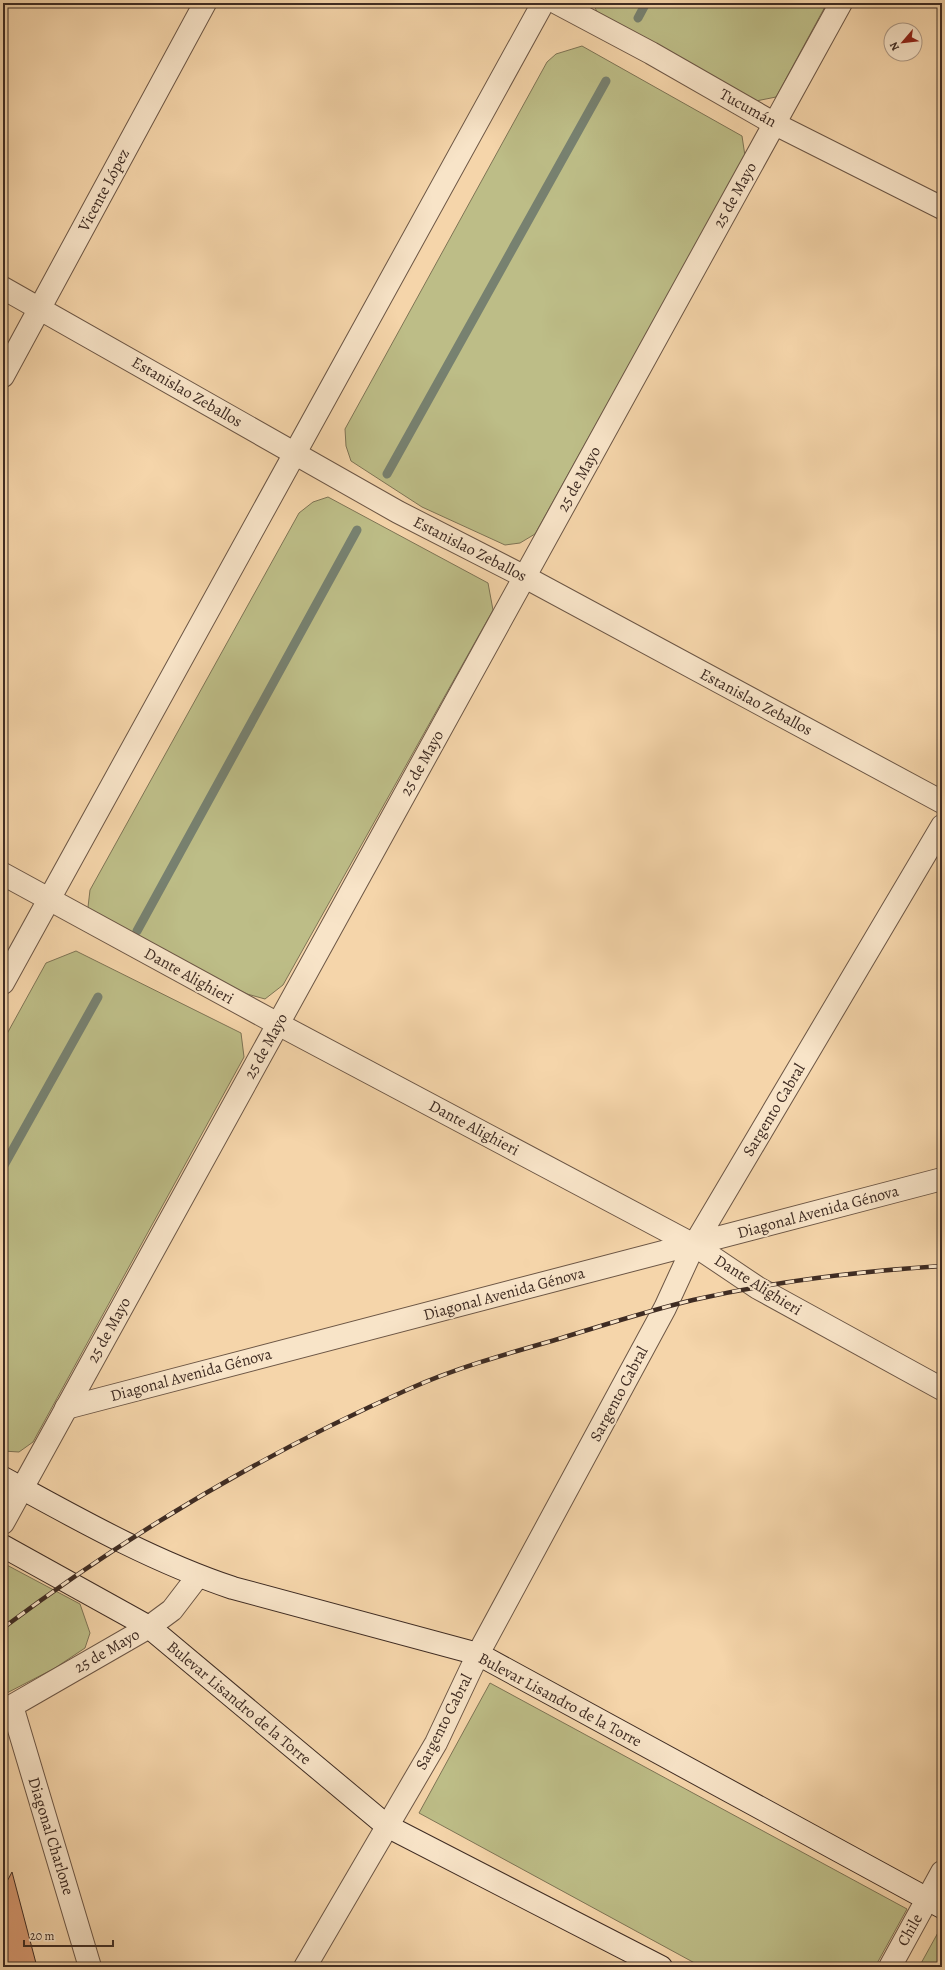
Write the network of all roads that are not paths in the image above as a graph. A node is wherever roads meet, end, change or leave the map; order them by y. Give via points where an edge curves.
1 (205, 3) edge
2 (543, 3) edge
3 (557, 3) edge
4 (841, 3) edge
5 (775, 124) junction
6 (942, 208) edge
7 (3, 288) edge
8 (40, 308) junction
9 (3, 376) edge
10 (295, 454) junction
11 (525, 577) junction
12 (942, 802) edge
13 (942, 826) edge
14 (3, 874) edge
15 (49, 899) junction
16 (3, 983) edge
17 (278, 1024) junction
18 (942, 1179) edge
19 (694, 1245) junction
20 (942, 1389) edge
21 (66, 1408) junction
22 (3, 1478) edge
23 (22, 1488) junction
24 (3, 1523) edge
25 (3, 1546) edge
26 (198, 1576) junction
27 (149, 1627) junction
28 (478, 1654) junction
29 (7, 1708) edge
30 (386, 1826) junction
31 (942, 1872) edge
32 (935, 1903) edge
33 (90, 1967) edge
34 (305, 1967) edge
35 (661, 1967) edge
36 (890, 1967) edge

1 - 8 street, Vicente López
2 - 10 street
3 - 5 street, Tucumán
4 - 5 street, 25 de Mayo
5 - 6 street, Tucumán
5 - 11 street, 25 de Mayo
7 - 8 street, Estanislao Zeballos
8 - 9 street, Vicente López
8 - 10 street, Estanislao Zeballos
10 - 11 street, Estanislao Zeballos via 398,512
10 - 15 street
11 - 12 street, Estanislao Zeballos
11 - 17 street, 25 de Mayo
13 - 19 street, Sargento Cabral
14 - 15 street, Dante Alighieri
15 - 16 street
15 - 17 street, Dante Alighieri
17 - 19 street, Dante Alighieri
17 - 21 street, 25 de Mayo
18 - 19 street, Diagonal Avenida Génova
19 - 20 street, Dante Alighieri via 758,1288
19 - 21 street, Diagonal Avenida Génova
19 - 28 street, Sargento Cabral via 665,1308
21 - 23 street, 25 de Mayo
22 - 23 street, Bulevar Lisandro de la Torre
23 - 24 street, 25 de Mayo
23 - 26 street, Bulevar Lisandro de la Torre via 124,1544
25 - 27 street, Bulevar Lisandro de la Torre
26 - 27 street, 25 de Mayo via 172,1610
26 - 28 street, Bulevar Lisandro de la Torre via 233,1588
27 - 29 street, 25 de Mayo
27 - 30 street, Bulevar Lisandro de la Torre
28 - 30 street, Sargento Cabral via 436,1743
28 - 32 street, Bulevar Lisandro de la Torre
29 - 33 street, Diagonal Charlone
30 - 34 street, Sargento Cabral
30 - 35 street, Bulevar Lisandro de la Torre
31 - 32 street, Chile
32 - 36 street, Chile

